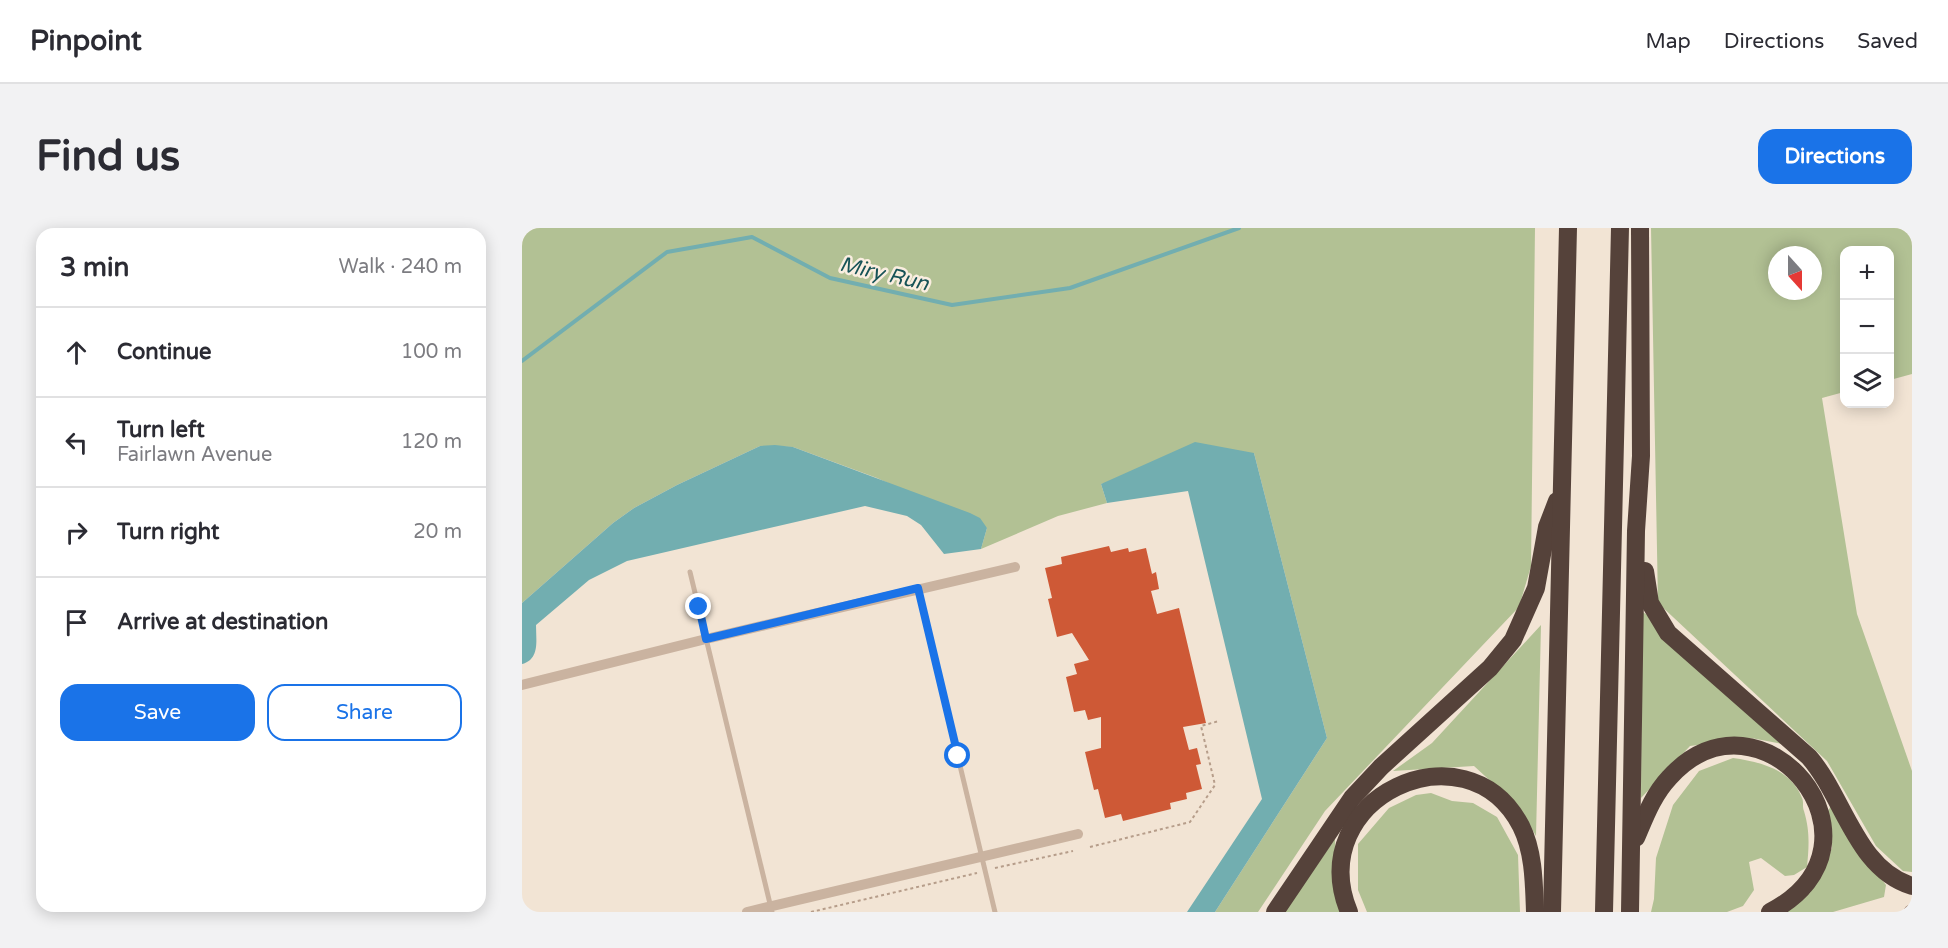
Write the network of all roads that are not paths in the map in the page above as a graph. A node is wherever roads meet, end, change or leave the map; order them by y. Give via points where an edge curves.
1 (1568, 228) edge
2 (1620, 228) edge
3 (1640, 228) edge
4 (1640, 486) junction
5 (1562, 488) junction
6 (1016, 567) dead end
7 (690, 572) dead end
8 (918, 588) junction
9 (706, 639) junction
10 (522, 685) edge
11 (1078, 834) dead end
12 (1632, 848) junction
13 (981, 856) junction
14 (1912, 886) edge
15 (771, 909) edge
16 (747, 912) edge
17 (995, 912) edge
18 (1275, 912) edge
19 (1349, 912) edge
20 (1535, 912) edge
21 (1552, 912) edge
22 (1604, 912) edge
23 (1630, 912) edge
24 (1770, 912) edge

1 - 5 highway
2 - 22 highway
3 - 4 highway
4 - 12 highway via 1636,531
4 - 14 highway via 1646,588 1662,626 1809,757 1874,861 1889,875
5 - 18 highway via 1547,527 1536,588 1513,640 1490,668 1352,798
5 - 21 highway
6 - 8 street
7 - 9 lane
8 - 9 street
8 - 13 lane
9 - 10 street
9 - 15 lane
11 - 13 street
12 - 23 highway
12 - 24 highway via 1654,799 1668,778 1685,763 1723,748 1748,748 1771,754 1792,767 1808,785 1818,807 1822,830 1820,854 1810,877 1795,896
13 - 15 street
13 - 17 lane
15 - 16 street
19 - 20 highway via 1342,891 1341,863 1345,843 1358,817 1391,788 1435,777 1461,780 1484,789 1516,819 1532,863

